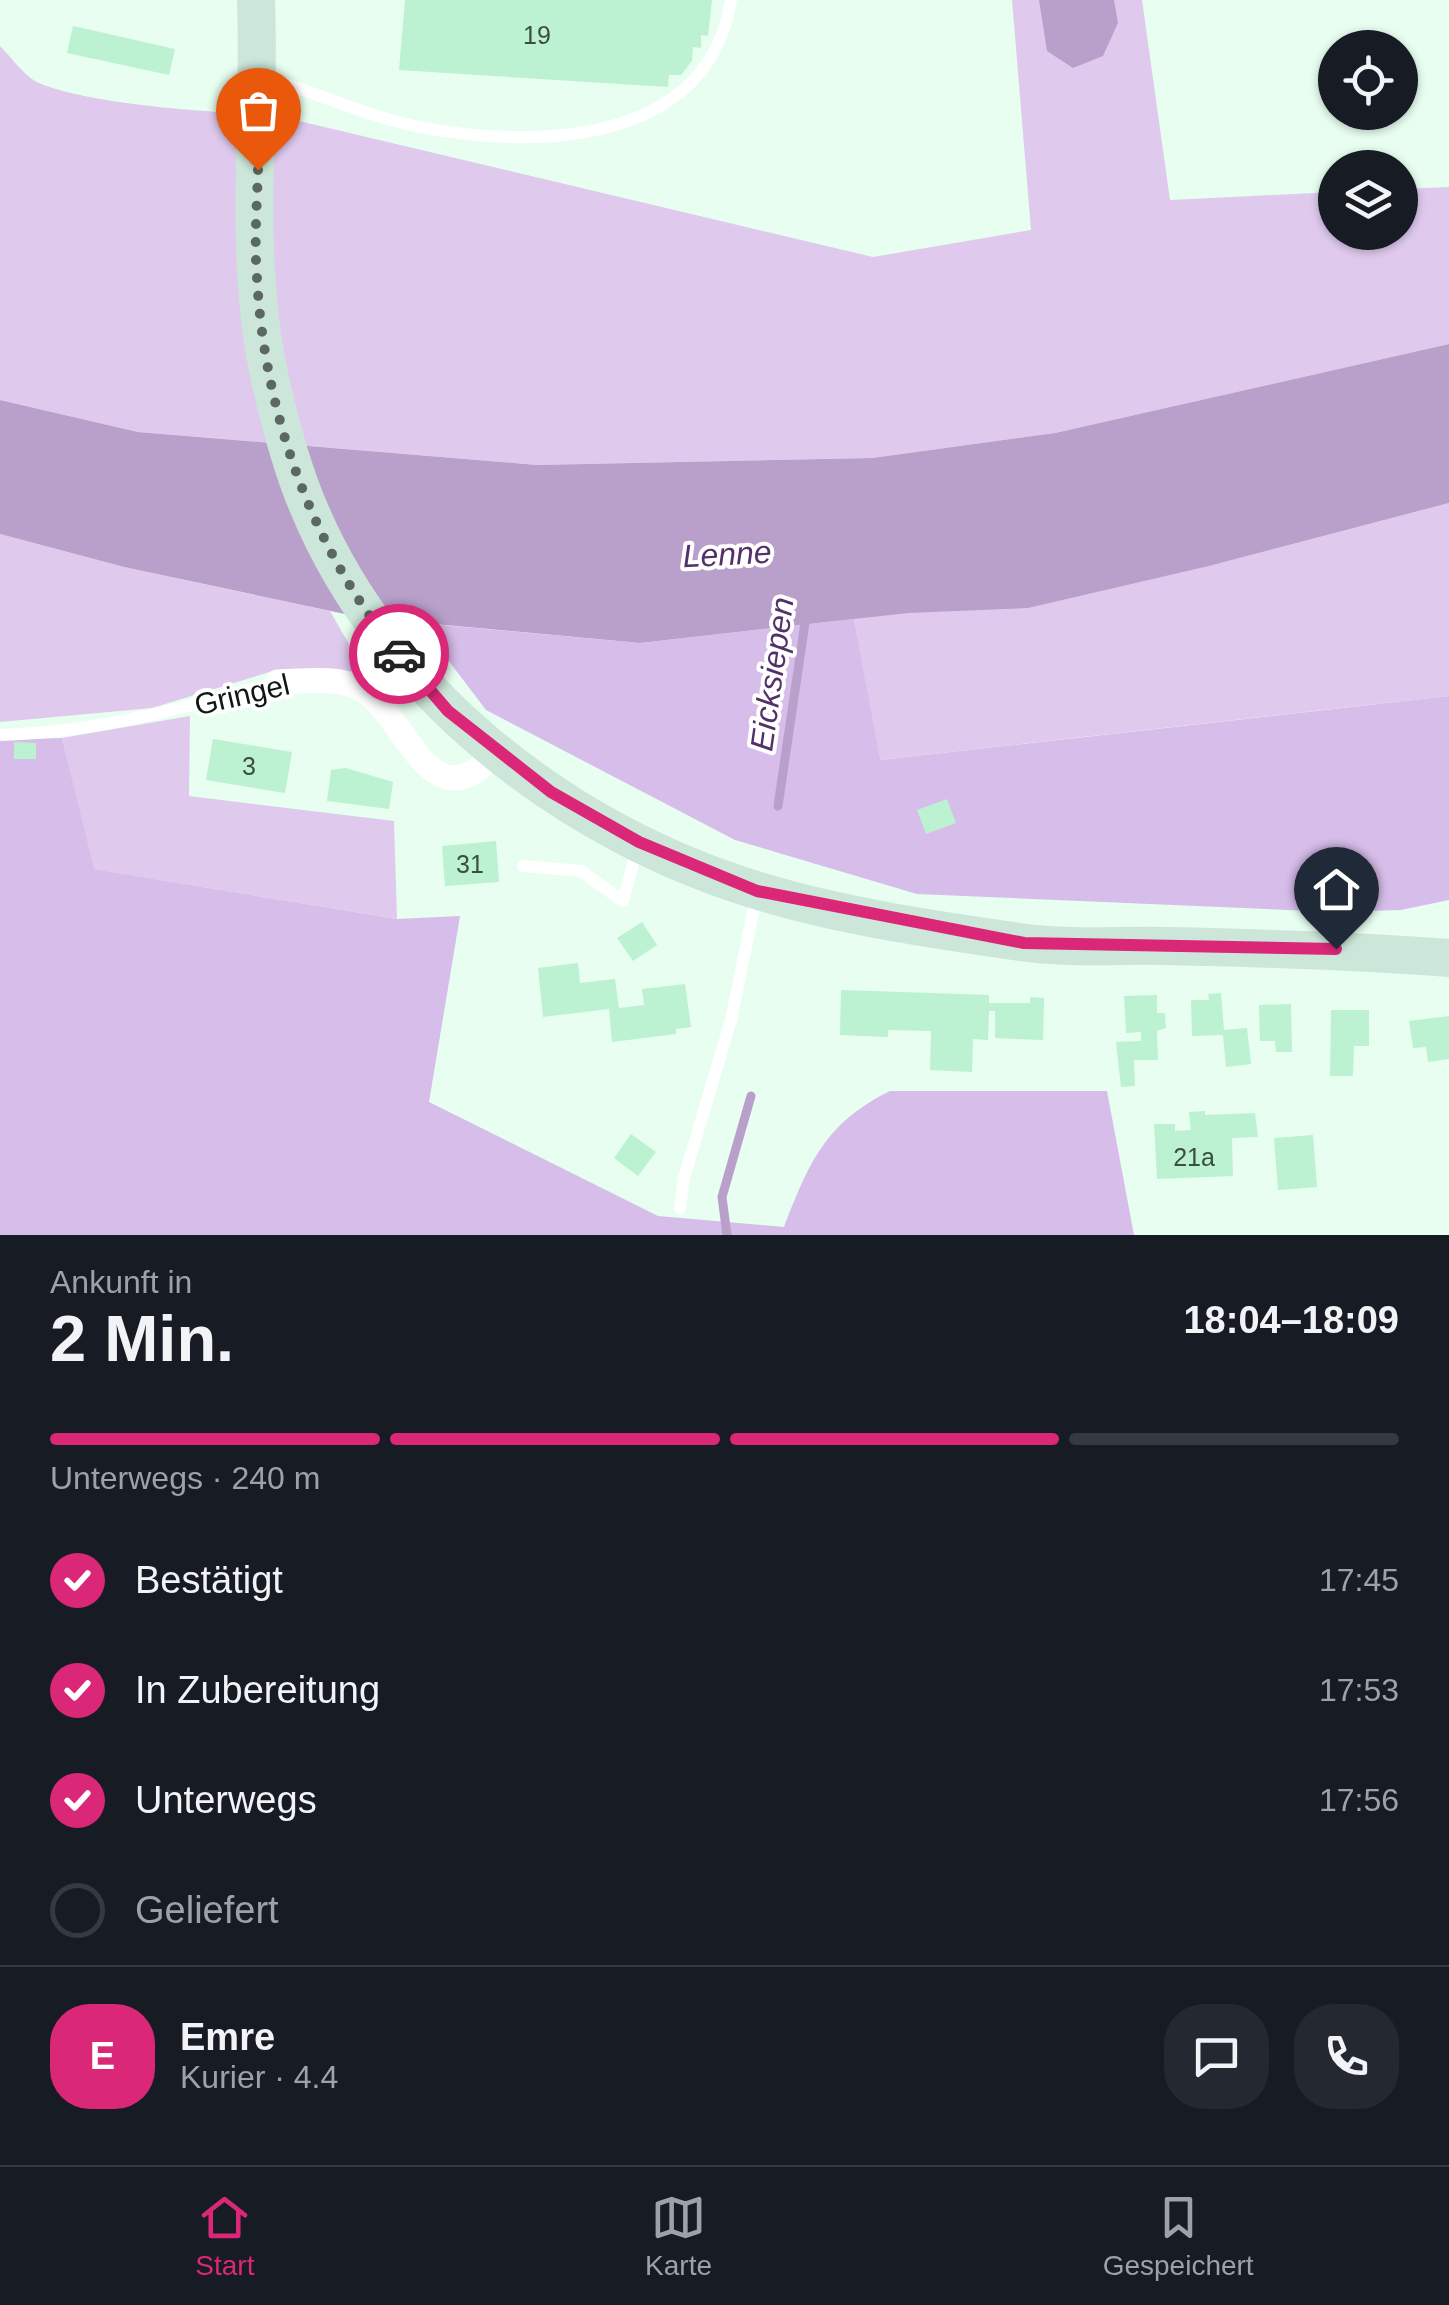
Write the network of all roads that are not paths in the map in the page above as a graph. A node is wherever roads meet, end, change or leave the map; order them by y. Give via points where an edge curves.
1 (256, 0) edge
2 (731, 0) edge
3 (259, 76) junction
4 (278, 682) joint
5 (0, 735) edge
6 (496, 752) junction
7 (639, 842) junction
8 (523, 866) dead end
9 (757, 891) junction
10 (1449, 958) edge
11 (680, 1208) dead end

1 - 3 street
2 - 3 lane via 719,46 679,97 592,132 520,136 411,125
3 - 6 street via 256,278 270,381 307,505 350,588 448,711
4 - 5 lane, Gringel via 168,712 50,734
4 - 6 street, Gringel via 340,681 364,690 387,711 422,764 444,774 462,776
6 - 7 street
7 - 8 lane via 623,901 582,871
7 - 9 street
9 - 10 street via 1024,943 1336,949
9 - 11 lane via 731,1020

